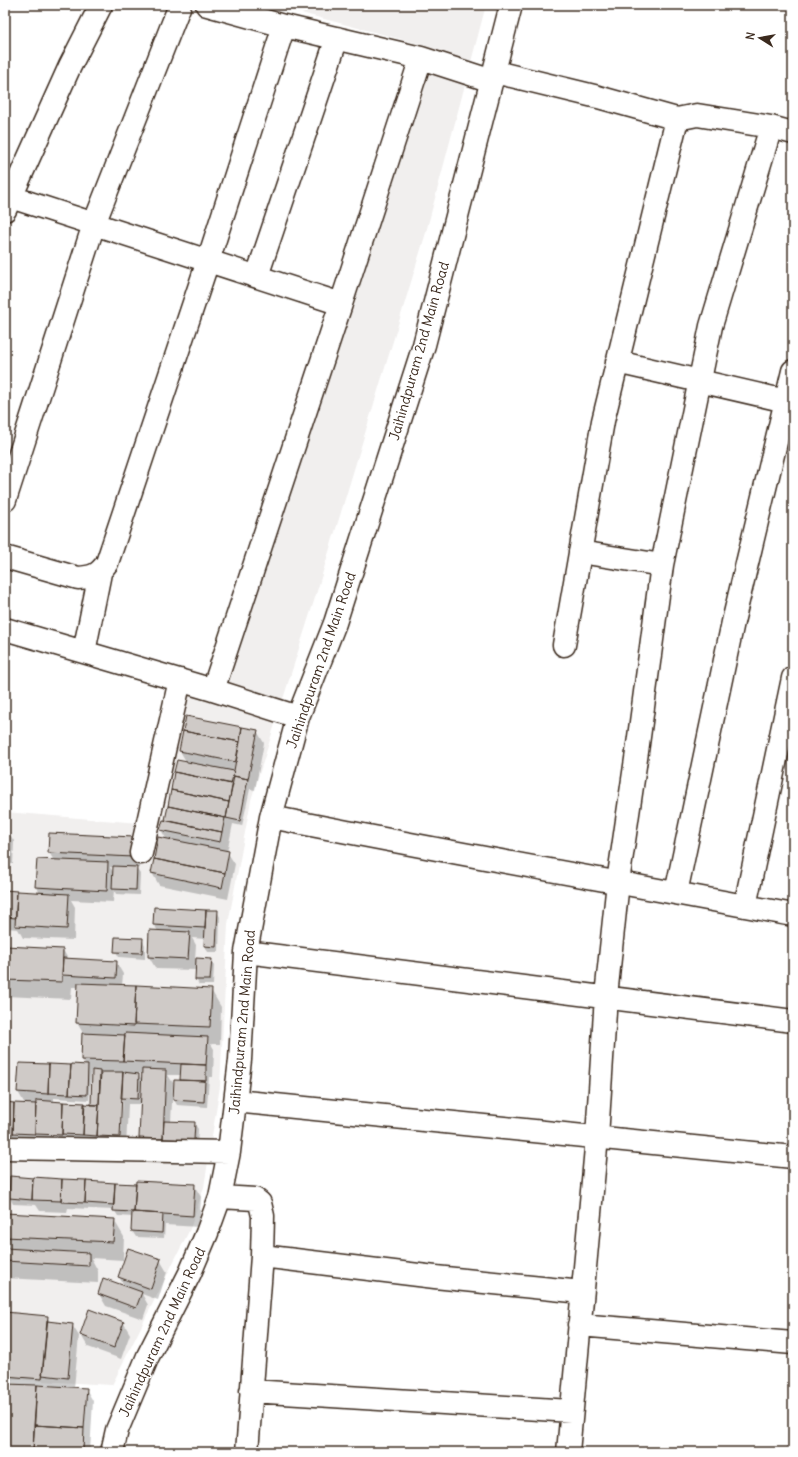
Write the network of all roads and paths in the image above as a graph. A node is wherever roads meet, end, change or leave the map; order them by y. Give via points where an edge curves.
1 (101, 5) edge
2 (180, 5) edge
3 (207, 5) edge
4 (511, 5) edge
5 (284, 26) junction
6 (337, 38) junction
7 (420, 58) junction
8 (494, 77) junction
9 (677, 119) junction
10 (771, 127) junction
11 (793, 133) edge
12 (8, 204) edge
13 (94, 224) junction
14 (208, 261) junction
15 (257, 276) junction
16 (341, 304) junction
17 (617, 362) junction
18 (793, 370) edge
19 (700, 381) junction
20 (786, 401) junction
21 (5, 500) edge
22 (580, 552) junction
23 (5, 557) edge
24 (662, 565) junction
25 (100, 573) junction
26 (5, 629) edge
27 (564, 645) dead end
28 (84, 652) junction
29 (793, 678) edge
30 (180, 680) junction
31 (213, 690) junction
32 (298, 717) junction
33 (271, 817) junction
34 (141, 853) dead end
35 (618, 882) junction
36 (676, 893) junction
37 (745, 906) junction
38 (793, 915) edge
39 (246, 952) junction
40 (606, 996) junction
41 (793, 1021) edge
42 (235, 1101) junction
43 (597, 1137) junction
44 (5, 1148) edge
45 (229, 1152) junction
46 (793, 1157) edge
47 (220, 1197) junction
48 (262, 1256) junction
49 (582, 1292) junction
50 (579, 1325) junction
51 (793, 1343) edge
52 (251, 1391) junction
53 (571, 1411) junction
54 (112, 1452) edge
55 (246, 1452) edge
56 (568, 1452) edge

1 - 12 street via 70,66
2 - 13 street
3 - 5 street
4 - 8 street, Jaihindpuram 2nd Main Road
5 - 6 street
5 - 14 street
6 - 7 street
6 - 15 street
7 - 8 street
7 - 16 street
8 - 9 street via 598,97
8 - 32 street, Jaihindpuram 2nd Main Road via 424,345 335,623
9 - 10 street via 697,115
9 - 17 street
10 - 11 street
10 - 19 street via 711,326
12 - 13 street
13 - 14 street
13 - 21 street
14 - 15 street
14 - 25 street via 107,563
15 - 16 street
16 - 31 street
17 - 19 street
17 - 22 street via 603,421
18 - 20 street
19 - 20 street
19 - 24 street
20 - 36 street via 734,622
22 - 24 street
22 - 27 street
23 - 25 street via 78,578 90,578
24 - 35 street
25 - 28 street
26 - 28 street
28 - 30 street
29 - 37 street
30 - 31 street
30 - 34 street
31 - 32 street
32 - 33 street, Jaihindpuram 2nd Main Road
33 - 35 street
33 - 39 street, Jaihindpuram 2nd Main Road
35 - 36 street
35 - 40 street
36 - 37 street
37 - 38 street
39 - 40 street
39 - 42 street, Jaihindpuram 2nd Main Road
40 - 41 street
40 - 43 street
42 - 43 street
42 - 45 street, Jaihindpuram 2nd Main Road
43 - 46 street
43 - 49 street
44 - 45 street
45 - 47 street, Jaihindpuram 2nd Main Road
47 - 48 street via 255,1199 260,1203 263,1216
47 - 54 street, Jaihindpuram 2nd Main Road via 208,1233 148,1356 117,1430
48 - 49 street
48 - 52 street
49 - 50 street
50 - 51 street
50 - 53 street
52 - 53 street
52 - 55 street
53 - 56 street

